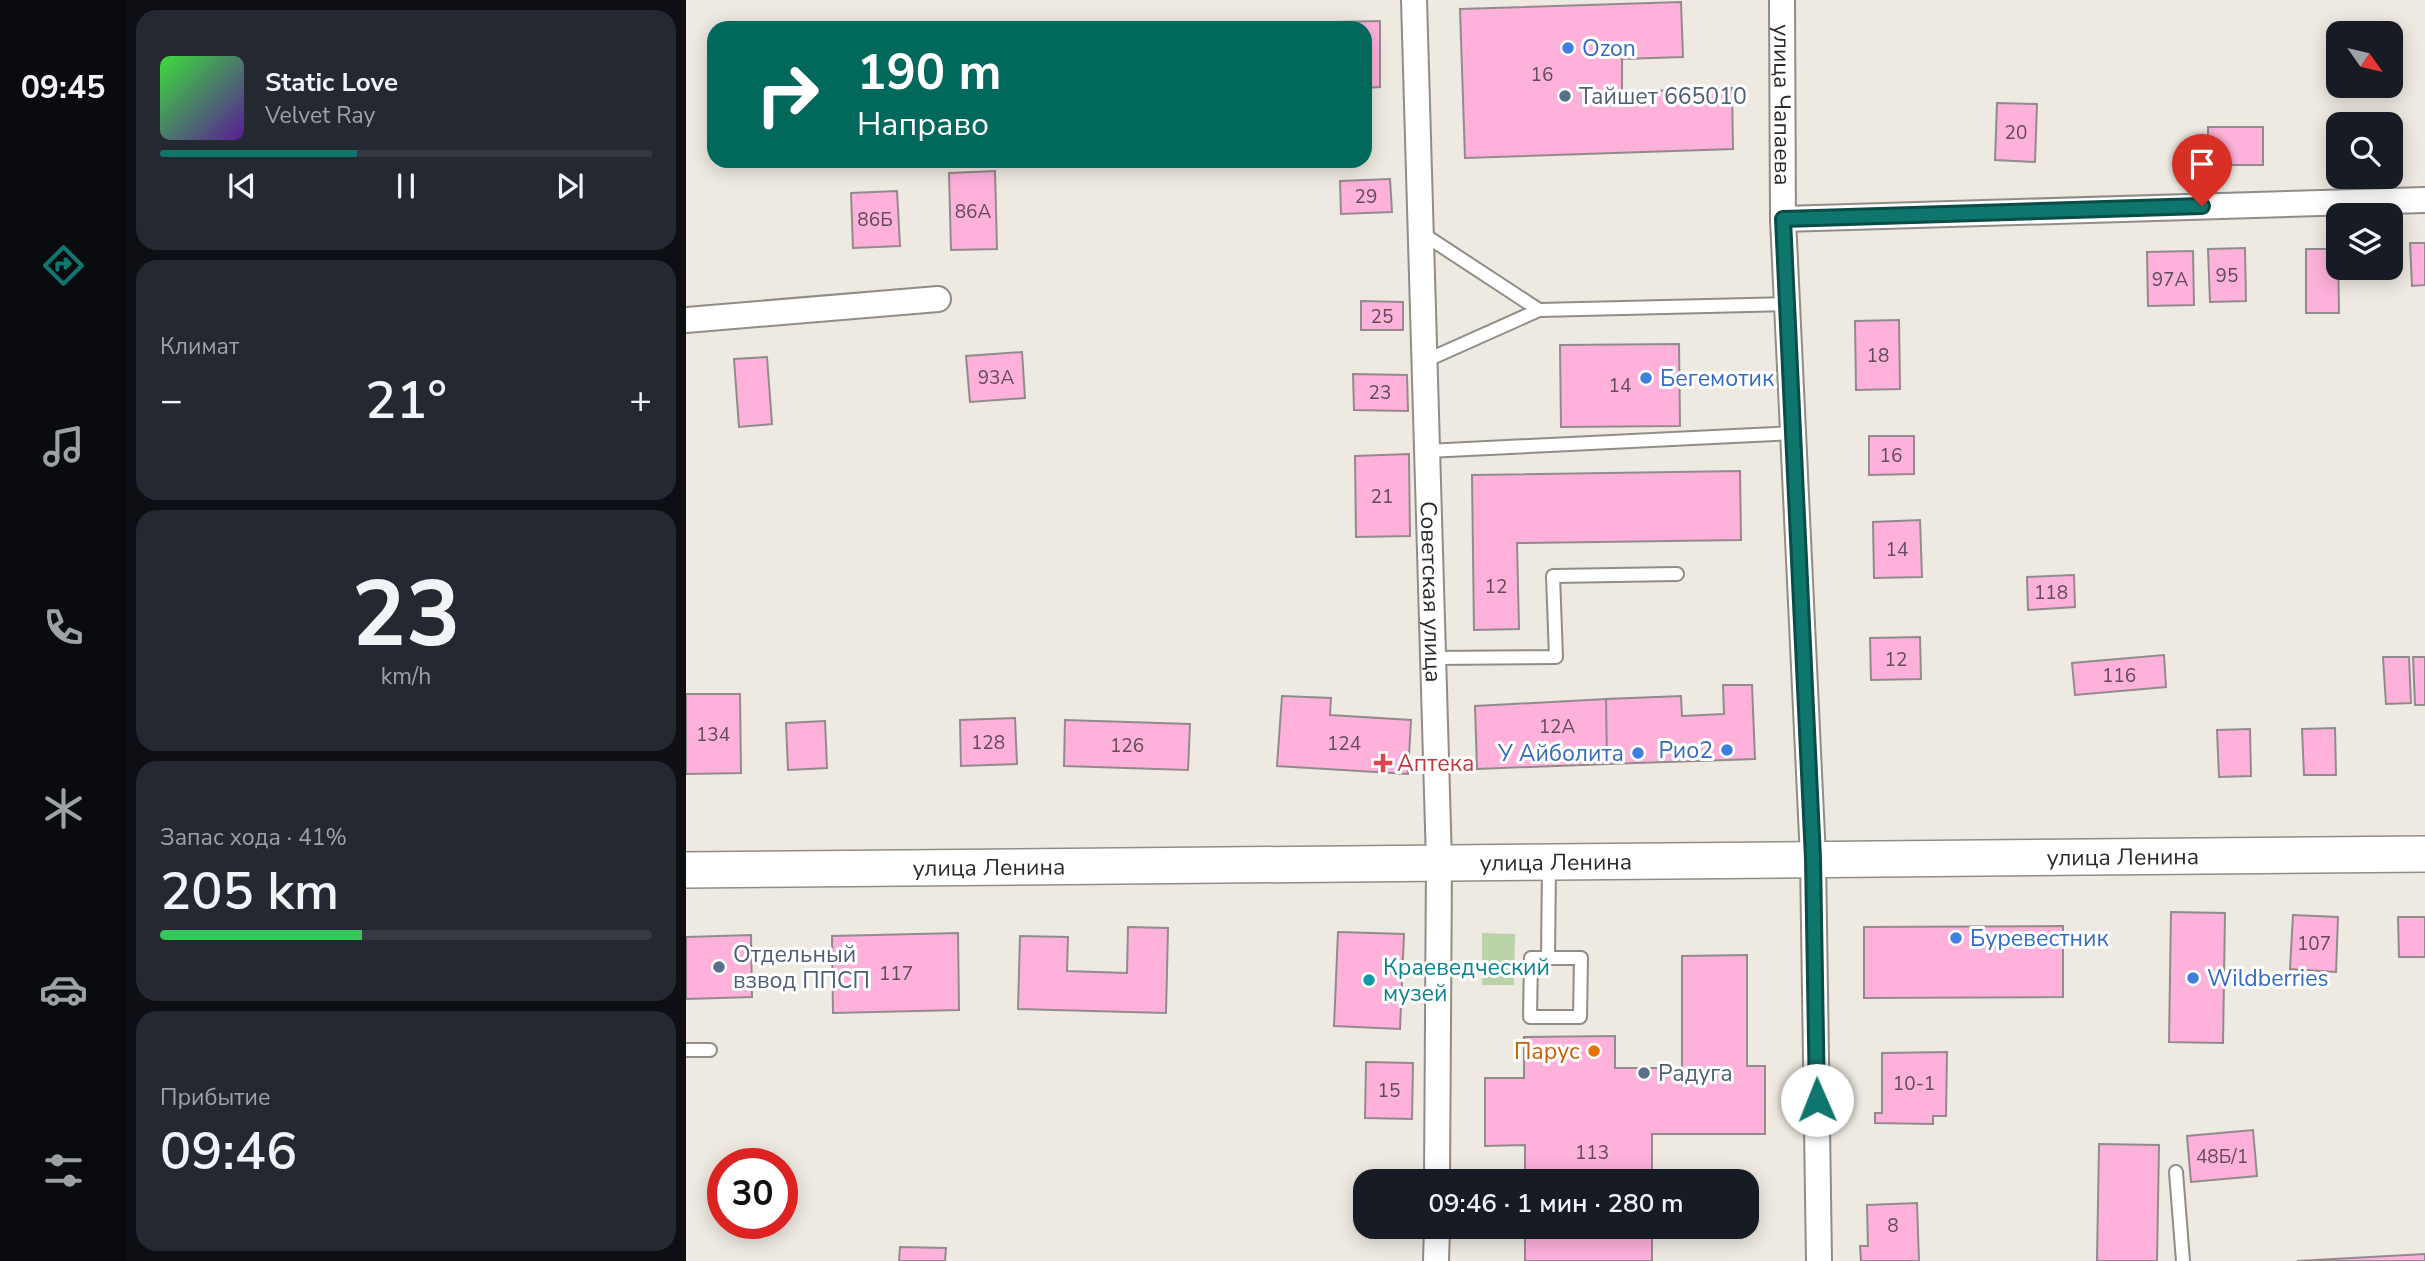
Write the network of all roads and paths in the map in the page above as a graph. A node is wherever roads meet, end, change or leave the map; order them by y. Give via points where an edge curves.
1 (1414, 0) edge
2 (1782, 0) edge
3 (2425, 200) edge
4 (1783, 219) junction
5 (1420, 232) junction
6 (938, 299) dead end
7 (1787, 304) junction
8 (1539, 310) junction
9 (686, 320) edge
10 (1424, 361) junction
11 (1793, 433) junction
12 (1427, 452) junction
13 (1677, 574) dead end
14 (1433, 658) junction
15 (2425, 854) edge
16 (1813, 858) junction
17 (1549, 861) junction
18 (1439, 862) junction
19 (686, 870) edge
20 (1548, 958) junction
21 (686, 1050) edge
22 (710, 1050) dead end
23 (1437, 1169) edge
24 (2176, 1172) dead end
25 (1437, 1239) edge
26 (1436, 1261) edge
27 (1819, 1261) edge
28 (2183, 1261) edge

1 - 5 street, Советская улица
2 - 4 street, улица Чапаева
3 - 4 street
4 - 7 street, улица Чапаева
5 - 8 lane
5 - 10 street, Советская улица
6 - 9 street
7 - 8 lane
7 - 11 street, улица Чапаева
8 - 10 lane
10 - 12 street, Советская улица
11 - 12 lane
11 - 16 street, улица Чапаева
12 - 14 street, Советская улица
13 - 14 lane via 1553,576 1556,657
14 - 18 street, Советская улица
15 - 16 main road, улица Ленина
16 - 17 main road, улица Ленина
16 - 27 street, улица Чапаева
17 - 18 main road, улица Ленина
17 - 20 lane
18 - 19 main road, улица Ленина
18 - 23 street, Советская улица
20 - 20 lane via 1531,958 1530,1017 1580,1017 1581,958
21 - 22 lane
24 - 28 lane
25 - 26 street

